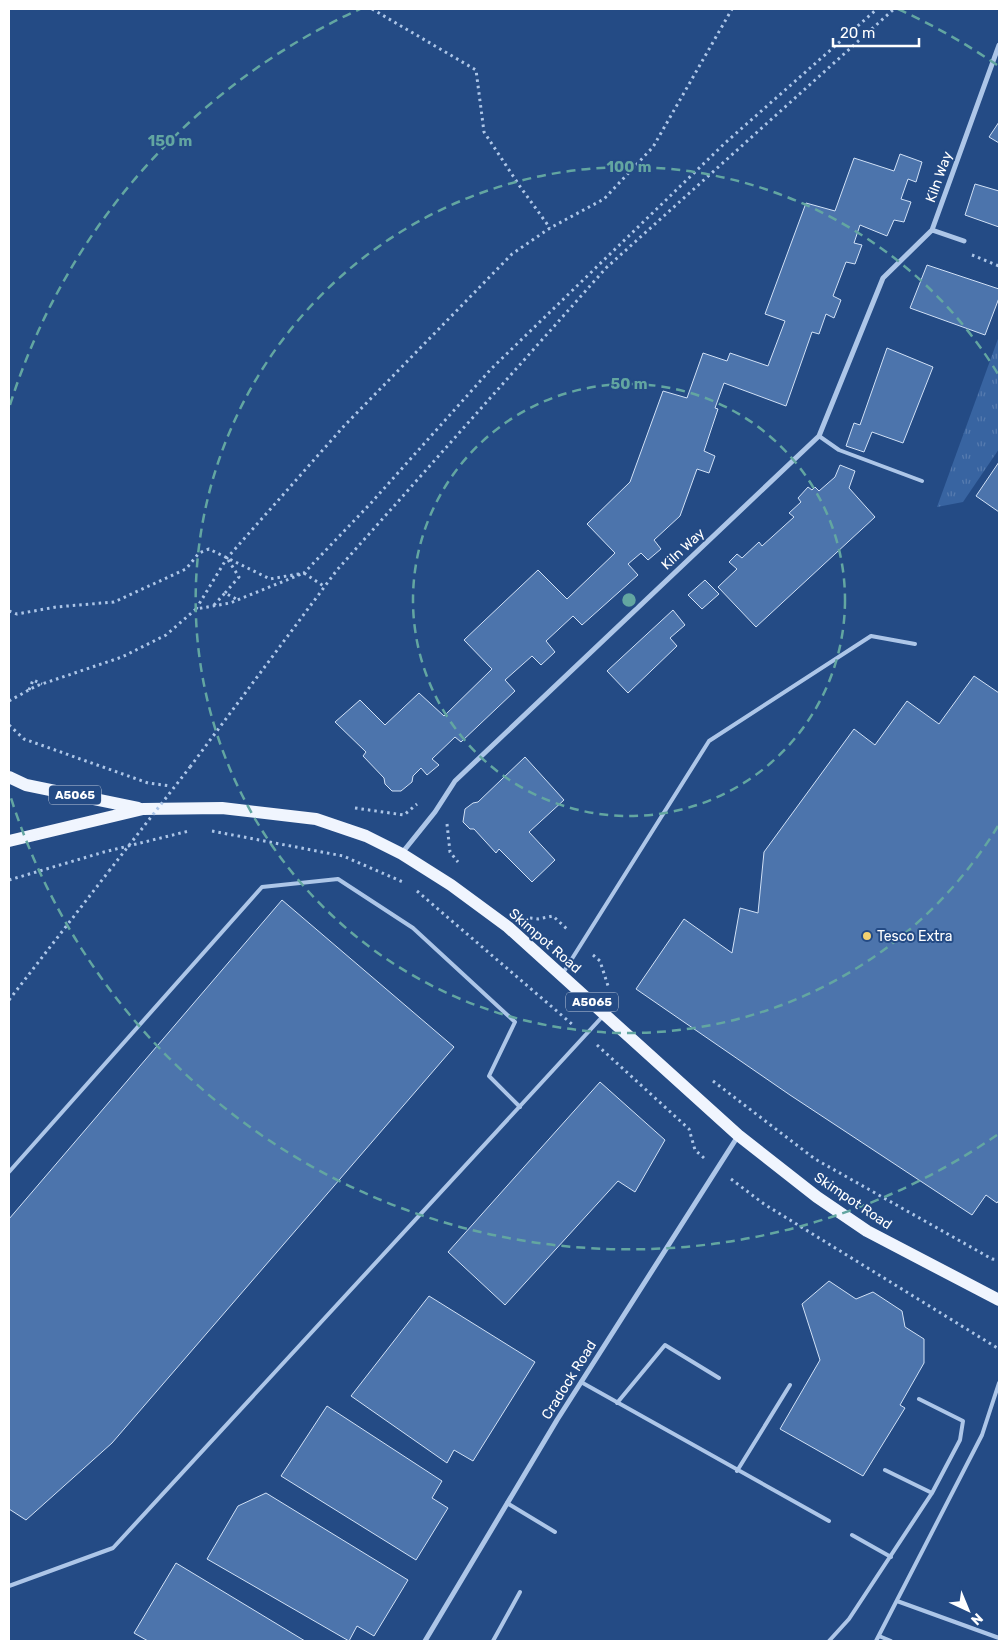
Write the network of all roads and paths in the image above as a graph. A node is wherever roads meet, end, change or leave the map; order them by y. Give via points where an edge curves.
1 (372, 9) edge
2 (732, 9) edge
3 (877, 9) edge
4 (894, 9) edge
5 (999, 45) edge
6 (550, 228) junction
7 (932, 230) junction
8 (964, 241) joint
9 (999, 266) edge
10 (820, 436) junction
11 (922, 481) dead end
12 (227, 558) junction
13 (304, 573) junction
14 (325, 587) junction
15 (225, 593) junction
16 (238, 600) junction
17 (214, 606) junction
18 (196, 608) junction
19 (9, 611) edge
20 (915, 644) dead end
21 (43, 684) junction
22 (29, 690) junction
23 (9, 701) edge
24 (9, 725) edge
25 (9, 777) edge
26 (176, 786) dead end
27 (417, 803) dead end
28 (350, 808) dead end
29 (143, 809) junction
30 (448, 823) dead end
31 (209, 830) dead end
32 (190, 831) dead end
33 (9, 841) edge
34 (402, 854) junction
35 (462, 868) dead end
36 (9, 880) edge
37 (553, 916) dead end
38 (528, 917) dead end
39 (600, 961) dead end
40 (562, 975) junction
41 (611, 996) dead end
42 (9, 1000) edge
43 (545, 1001) dead end
44 (605, 1014) junction
45 (610, 1055) dead end
46 (707, 1076) dead end
47 (520, 1106) junction
48 (738, 1135) junction
49 (696, 1150) dead end
50 (9, 1172) edge
51 (748, 1193) dead end
52 (999, 1260) edge
53 (999, 1300) edge
54 (999, 1349) edge
55 (719, 1378) dead end
56 (580, 1382) junction
57 (999, 1383) edge
58 (790, 1385) dead end
59 (919, 1400) dead end
60 (617, 1403) junction
61 (885, 1470) dead end
62 (737, 1471) junction
63 (932, 1493) junction
64 (507, 1503) junction
65 (829, 1521) dead end
66 (555, 1532) dead end
67 (852, 1536) dead end
68 (890, 1557) junction
69 (9, 1586) edge
70 (520, 1592) dead end
71 (897, 1601) junction
72 (879, 1636) junction
73 (999, 1638) edge
74 (425, 1641) edge
75 (493, 1641) edge
76 (828, 1641) edge
77 (876, 1641) edge
78 (890, 1641) edge

1 - 6 path via 476,70 484,132
2 - 6 path via 653,147 604,199
3 - 13 path via 725,143 491,369 372,503
4 - 14 path via 606,268
5 - 7 street, Kiln Way
6 - 12 path via 512,254 492,274 344,426
7 - 8 street
7 - 10 street, Kiln Way via 883,278
8 - 9 path via 967,254
10 - 11 lane via 839,450
10 - 34 street, Kiln Way via 455,781
12 - 13 path via 270,579
12 - 15 path via 239,577
12 - 18 path
12 - 19 path via 209,548 199,553 186,569 114,602 17,614
13 - 14 path
13 - 16 path
14 - 42 path, bridge
15 - 16 path
15 - 17 path
16 - 17 path
17 - 18 path
18 - 21 path via 166,635 122,657
20 - 40 lane via 871,636 709,741
21 - 22 path
21 - 22 path via 33,680
22 - 23 path
24 - 26 path via 24,739 148,783
25 - 29 main road, Skimpot Road / A5065 via 26,785
27 - 28 path via 404,815
29 - 33 main road, Skimpot Road / A5065
29 - 34 main road, Skimpot Road / A5065 via 222,808 316,819 366,836
30 - 35 path via 450,852
31 - 43 path via 343,856 410,885
32 - 36 path
34 - 40 main road, Skimpot Road / A5065 via 508,927
37 - 38 path
39 - 41 path
40 - 44 main road, Skimpot Road / A5065
44 - 47 lane
44 - 48 main road, Skimpot Road / A5065
45 - 49 path via 690,1129
46 - 52 path via 815,1159
47 - 50 lane via 489,1076 516,1022 413,928 338,879 262,887
47 - 69 lane via 113,1548
48 - 53 main road, Skimpot Road / A5065 via 817,1197 867,1231
48 - 56 street, Cradock Road
51 - 54 path
55 - 60 lane via 665,1345
56 - 60 lane
56 - 64 street, Cradock Road
57 - 71 lane via 982,1435
58 - 62 lane
59 - 63 lane via 963,1421 960,1440
60 - 62 lane
61 - 63 lane
62 - 65 lane
63 - 68 lane
64 - 66 lane
64 - 74 street, Cradock Road
67 - 68 lane
68 - 76 lane via 849,1619
70 - 75 lane
71 - 72 lane
71 - 73 lane
72 - 77 lane
72 - 78 lane

